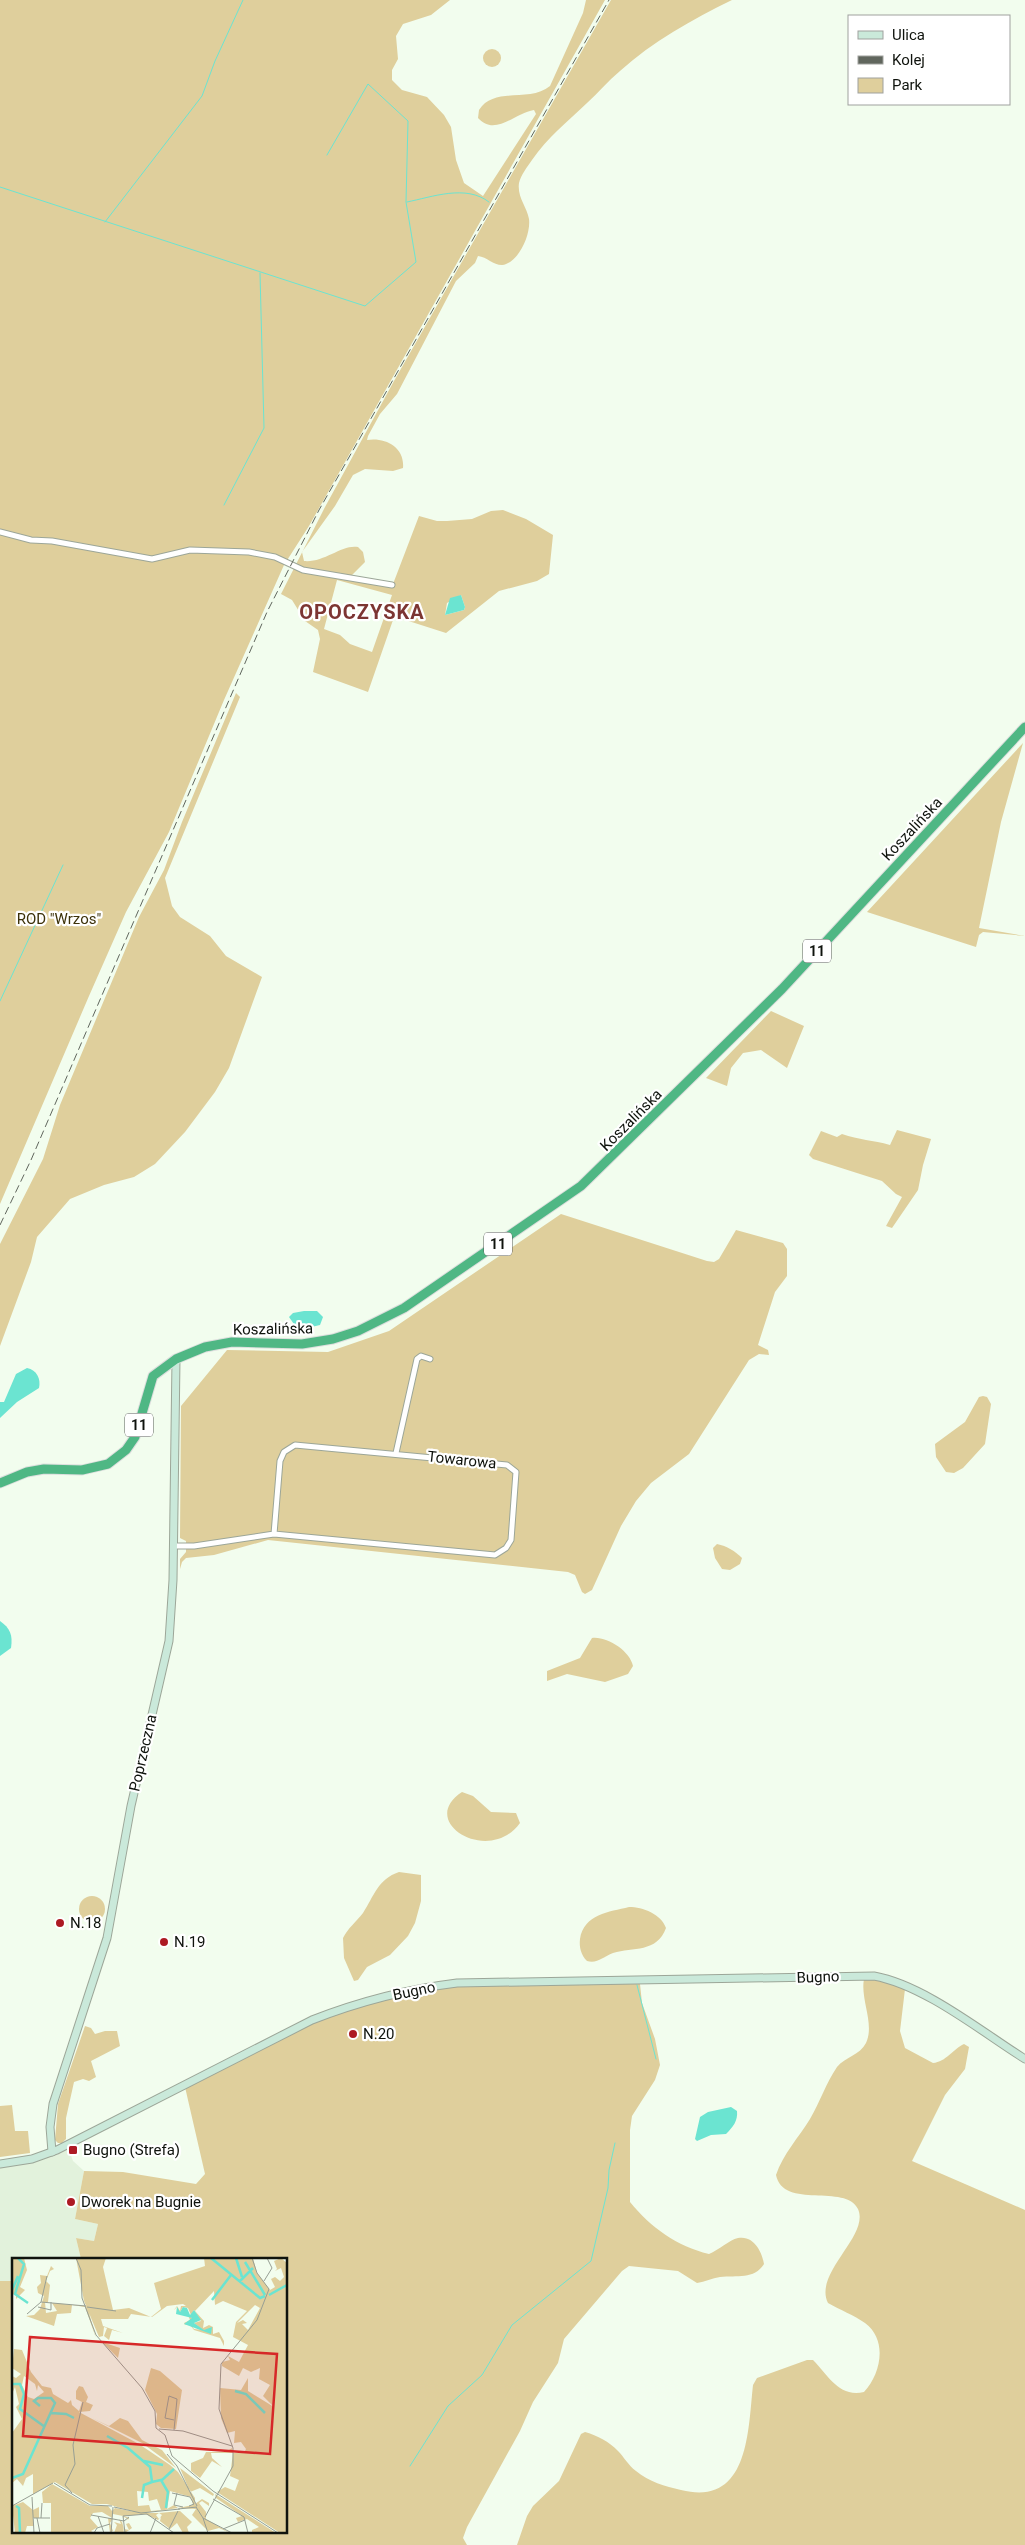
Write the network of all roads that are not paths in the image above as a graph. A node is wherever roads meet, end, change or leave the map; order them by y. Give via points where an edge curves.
1 (0, 532) edge
2 (392, 585) dead end
3 (1025, 727) edge
4 (176, 1359) junction
5 (430, 1359) dead end
6 (396, 1453) junction
7 (0, 1483) edge
8 (274, 1534) junction
9 (174, 1546) junction
10 (1025, 2059) edge
11 (52, 2152) junction
12 (0, 2164) edge

1 - 2 street via 152,559 190,550 249,552 275,557 303,570
3 - 4 highway, Koszalińska / 11 via 782,989 582,1186 404,1308 358,1331 302,1344 218,1344
4 - 7 highway, 11 via 153,1376 135,1436 117,1458 108,1464 82,1470 27,1472
4 - 9 street, Poprzeczna
5 - 6 street via 421,1356 416,1359
6 - 8 street, Towarowa via 303,1444 288,1448 280,1460
6 - 8 street, Towarowa via 507,1465 514,1469 511,1540 503,1551 486,1555
8 - 9 street
9 - 11 street, Poprzeczna via 171,1626 166,1661 131,1806 107,1938 55,2096 51,2119
10 - 11 street, Bugno via 913,1989 884,1978 480,1982 421,1988 312,2020
11 - 12 street, Bugno

